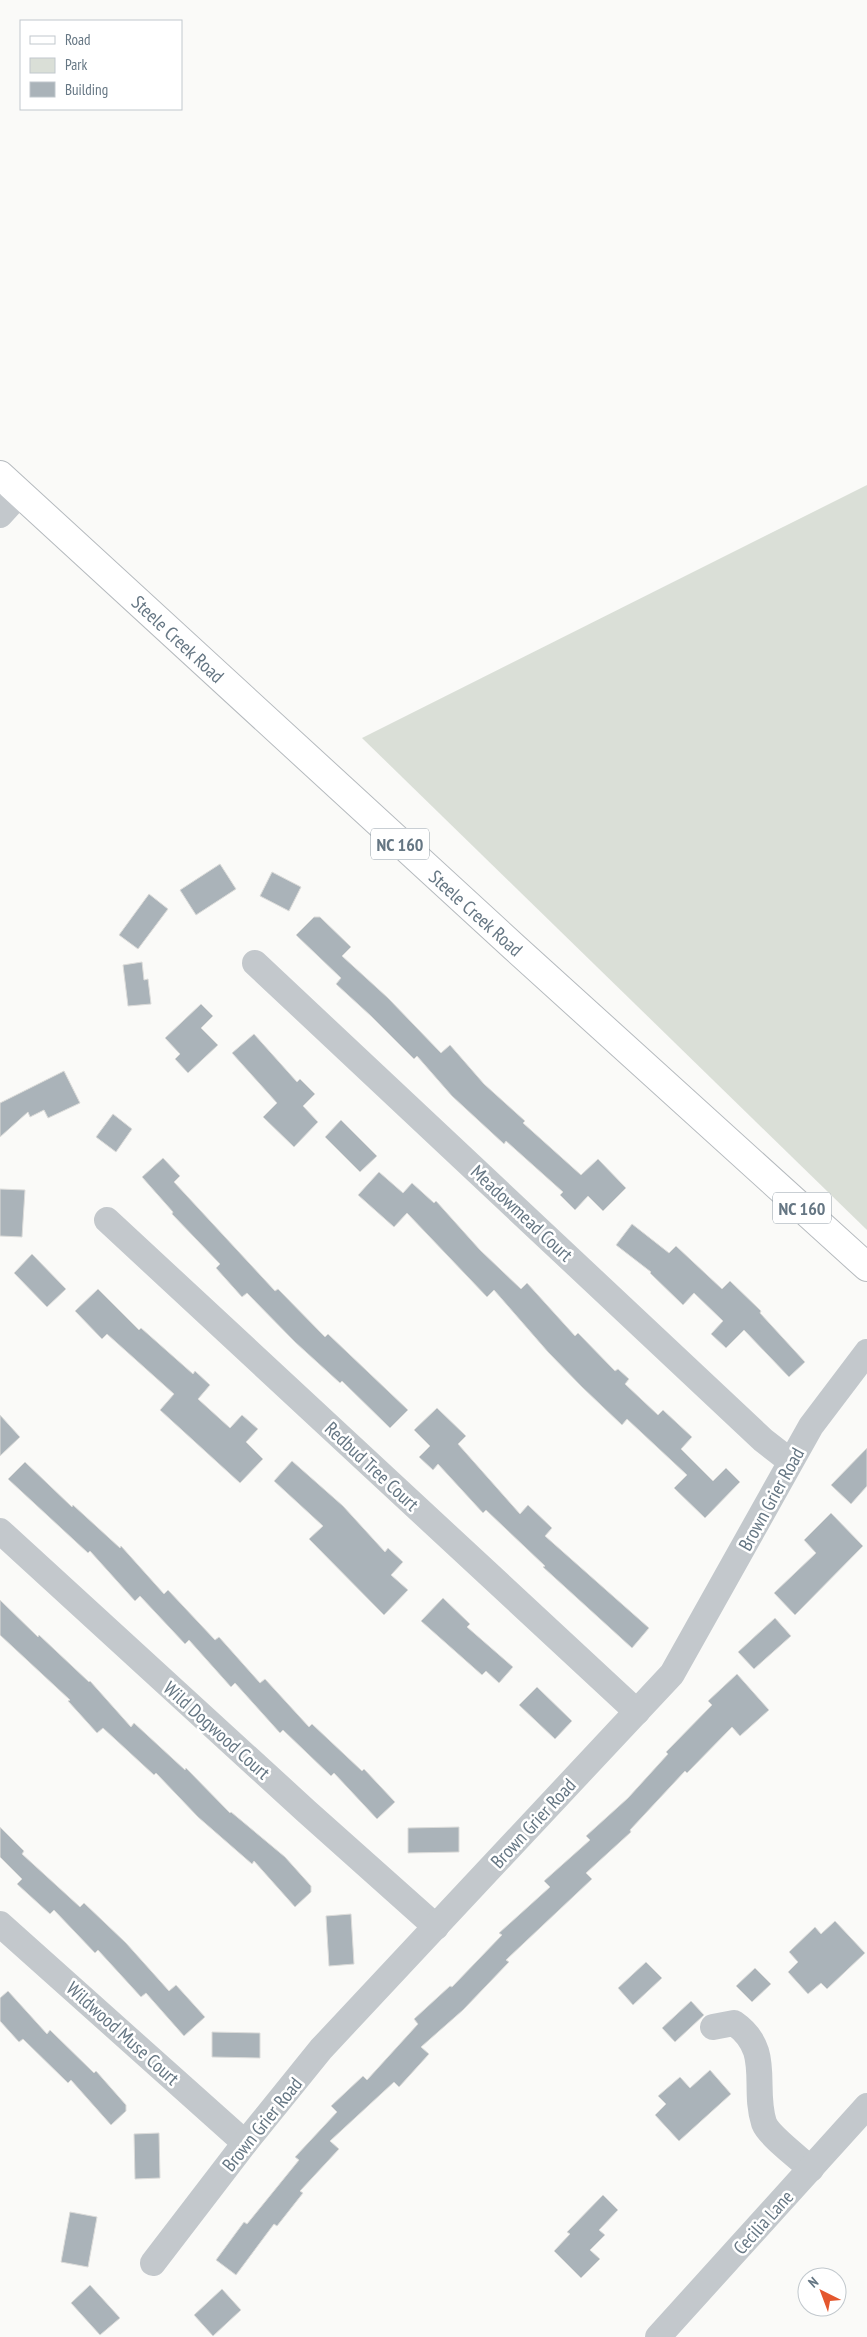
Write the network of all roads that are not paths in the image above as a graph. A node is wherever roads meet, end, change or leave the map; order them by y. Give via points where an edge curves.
1 (0, 475) edge
2 (20, 493) junction
3 (0, 515) edge
4 (255, 963) dead end
5 (107, 1220) dead end
6 (867, 1268) edge
7 (867, 1352) edge
8 (790, 1461) junction
9 (0, 1531) edge
10 (637, 1712) junction
11 (0, 1924) edge
12 (436, 1927) junction
13 (713, 2027) dead end
14 (867, 2106) edge
15 (245, 2143) junction
16 (811, 2169) junction
17 (153, 2262) dead end
18 (658, 2337) edge

1 - 2 main road, Steele Creek Road / NC 160
2 - 3 street
2 - 6 main road, Steele Creek Road / NC 160
4 - 8 street, Meadowmead Court via 756,1433
5 - 10 street, Redbud Tree Court
7 - 8 street, Brown Grier Road via 827,1402
8 - 10 street, Brown Grier Road via 672,1674
9 - 12 street, Wild Dogwood Court
10 - 12 street, Brown Grier Road
11 - 15 street, Wildwood Muse Court
12 - 15 street, Brown Grier Road via 321,2050
13 - 16 street via 734,2023 752,2043 760,2062 764,2124
14 - 16 street, Cecilia Lane
15 - 17 street, Brown Grier Road
16 - 18 street, Cecilia Lane

